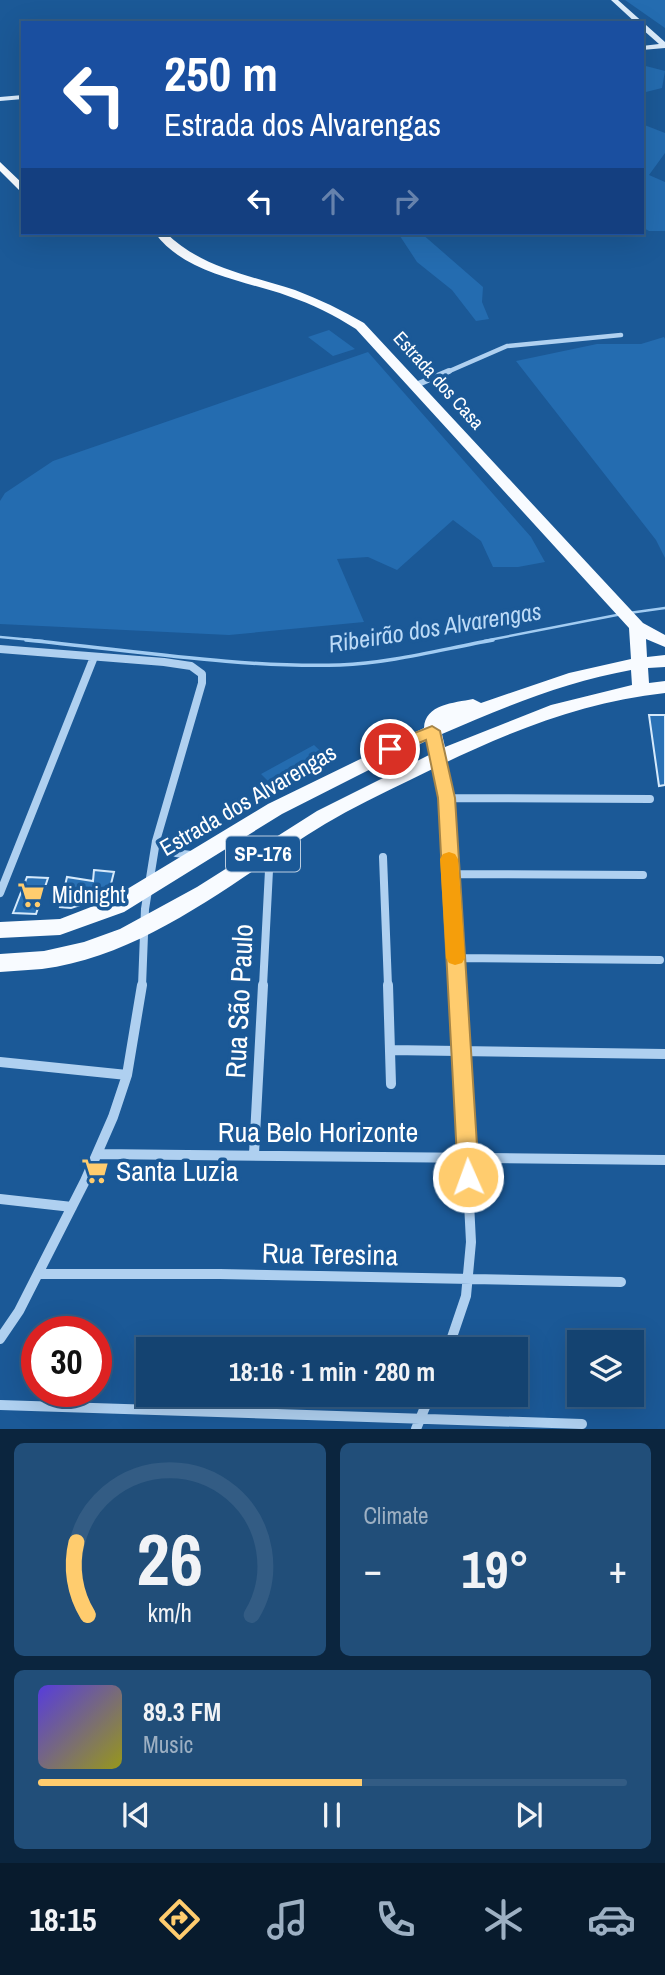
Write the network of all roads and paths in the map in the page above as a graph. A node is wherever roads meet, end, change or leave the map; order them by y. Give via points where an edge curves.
1 (614, 0) edge
2 (638, 21) edge
3 (644, 27) edge
4 (665, 46) edge
5 (644, 48) edge
6 (21, 97) edge
7 (0, 99) edge
8 (0, 165) edge
9 (21, 189) edge
10 (162, 235) edge
11 (621, 335) dead end
12 (416, 385) junction
13 (635, 630) junction
14 (665, 642) edge
15 (0, 649) edge
16 (94, 657) junction
17 (665, 662) edge
18 (640, 663) junction
19 (615, 666) junction
20 (665, 687) edge
21 (641, 688) junction
22 (432, 731) junction
23 (439, 757) junction
24 (446, 798) junction
25 (650, 799) dead end
26 (156, 841) junction
27 (270, 850) junction
28 (198, 855) junction
29 (383, 857) dead end
30 (450, 874) junction
31 (643, 875) dead end
32 (148, 887) junction
33 (0, 893) edge
34 (144, 928) junction
35 (0, 930) edge
36 (455, 958) junction
37 (660, 960) dead end
38 (0, 963) edge
39 (390, 1050) junction
40 (462, 1051) junction
41 (665, 1054) edge
42 (0, 1062) edge
43 (127, 1075) junction
44 (391, 1084) dead end
45 (97, 1154) junction
46 (254, 1154) junction
47 (468, 1156) junction
48 (665, 1160) edge
49 (0, 1199) edge
50 (72, 1207) junction
51 (38, 1274) junction
52 (468, 1280) junction
53 (621, 1282) dead end
54 (453, 1337) edge
55 (0, 1339) edge
56 (0, 1405) edge
57 (425, 1407) edge
58 (421, 1417) junction
59 (582, 1424) dead end
60 (416, 1429) edge

1 - 2 street
3 - 4 street
4 - 5 street
6 - 7 street
8 - 9 main road
10 - 12 main road, Estrada dos Casa via 197,263 340,314 360,326
11 - 12 street via 507,346
12 - 13 main road, Estrada dos Casa
13 - 14 main road, Estrada dos Casa
13 - 18 main road
13 - 19 main road via 628,656
15 - 16 street
16 - 26 street via 182,664 202,674
16 - 33 street
17 - 18 main road
18 - 19 main road
18 - 21 main road
19 - 22 main road via 518,696 438,713
20 - 21 main road, SP-176
21 - 23 main road, SP-176 via 591,697
22 - 23 main road
22 - 28 main road, Estrada dos Alvarengas / SP-176 via 338,775
23 - 24 street
23 - 27 main road, SP-176 via 345,804
24 - 25 street
24 - 30 street
26 - 28 street via 176,853
26 - 32 street
27 - 34 main road, SP-176
27 - 46 street, Rua São Paulo
28 - 32 main road, Estrada dos Alvarengas / SP-176
29 - 39 street
30 - 31 street
30 - 36 street
32 - 34 street
32 - 35 main road, Estrada dos Alvarengas / SP-176 via 92,917 66,925
34 - 38 main road, SP-176 via 58,956 24,964
34 - 43 street via 142,986
36 - 37 street
36 - 40 street
39 - 40 street
39 - 44 street
40 - 41 street
40 - 47 street
42 - 43 street
43 - 45 street
45 - 46 street, Rua Belo Horizonte
45 - 50 street
46 - 47 street, Rua Belo Horizonte
47 - 48 street, Rua Belo Horizonte
47 - 52 street
49 - 50 street
50 - 51 street
51 - 52 street, Rua Teresina via 220,1273
51 - 55 street
52 - 53 street, Rua Teresina
52 - 54 street
56 - 58 street
57 - 58 street
58 - 59 street
58 - 60 street

